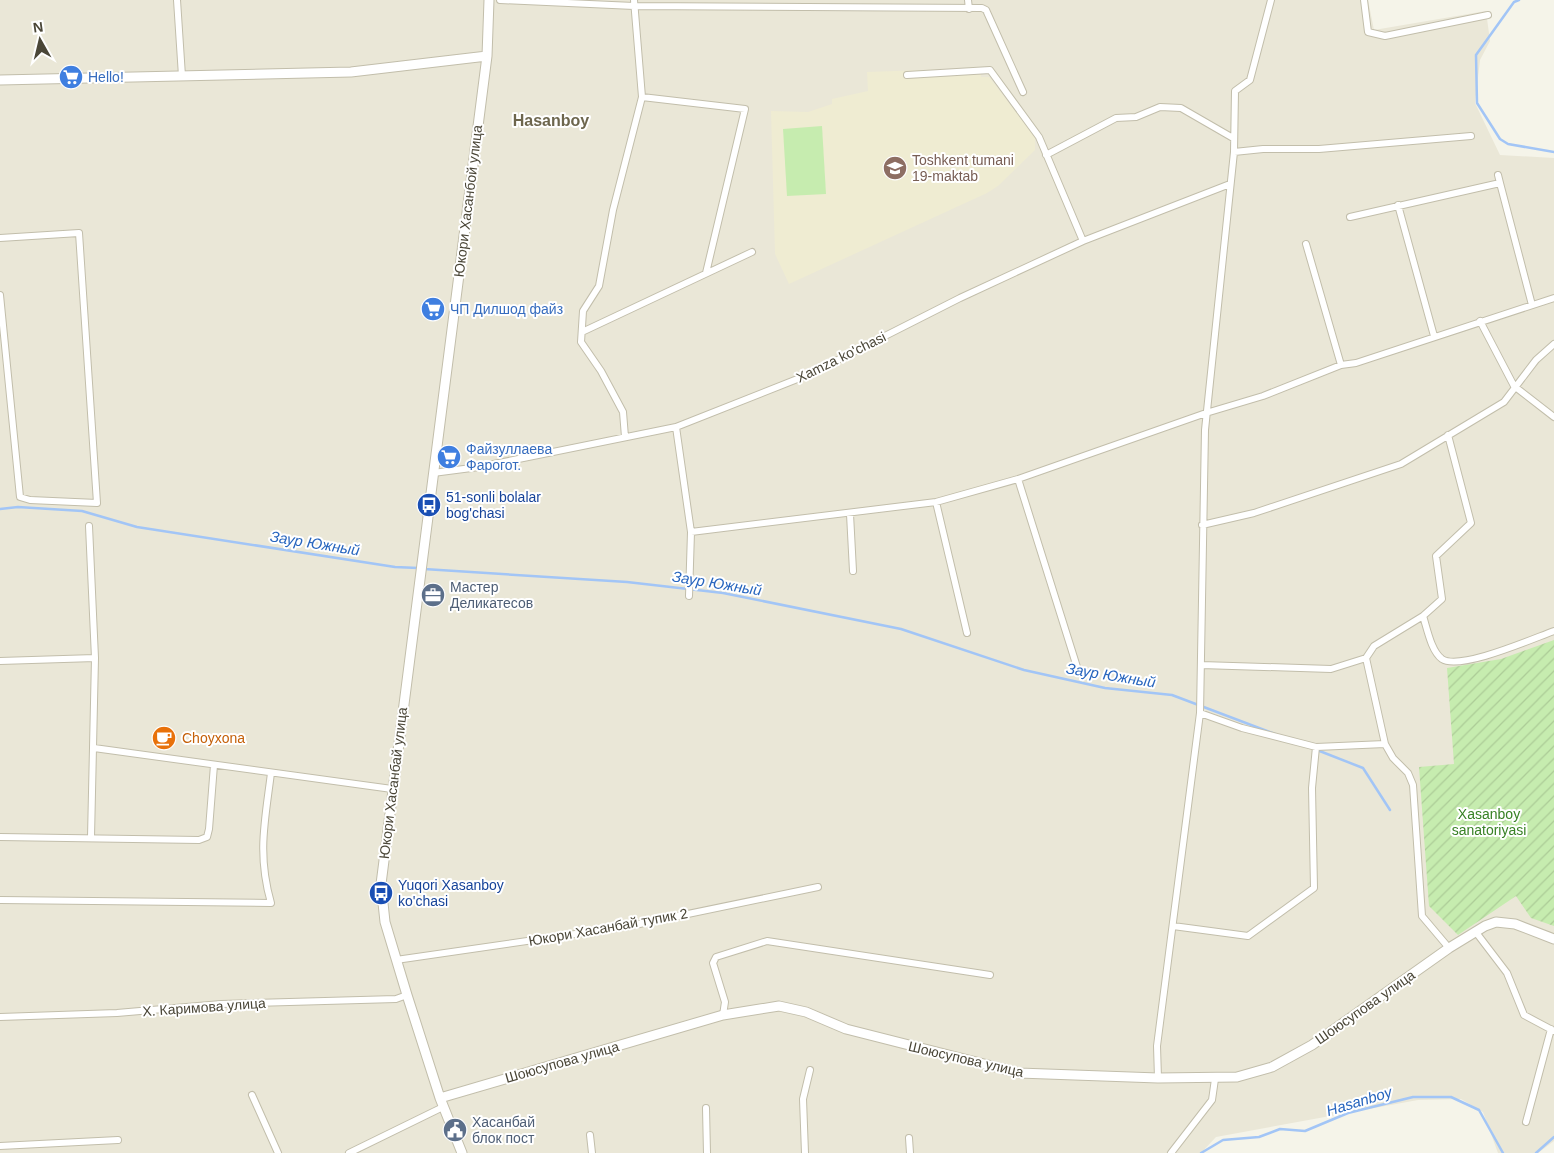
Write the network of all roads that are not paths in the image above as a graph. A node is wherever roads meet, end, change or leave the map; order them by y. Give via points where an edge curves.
1 (178, 0) edge
2 (489, 0) edge
3 (500, 0) edge
4 (775, 0) edge
5 (865, 0) edge
6 (968, 0) edge
7 (1271, 0) edge
8 (1364, 0) edge
9 (634, 3) edge
10 (776, 8) junction
11 (866, 9) junction
12 (969, 9) junction
13 (1488, 15) dead end
14 (487, 56) junction
15 (907, 75) dead end
16 (182, 76) junction
17 (0, 80) edge
18 (1023, 92) dead end
19 (642, 97) junction
20 (1471, 136) dead end
21 (1233, 138) junction
22 (1234, 152) junction
23 (1046, 155) junction
24 (1498, 175) dead end
25 (1500, 183) junction
26 (1230, 184) junction
27 (1398, 205) junction
28 (1350, 217) dead end
29 (0, 238) edge
30 (1083, 241) junction
31 (1306, 244) dead end
32 (752, 252) dead end
33 (706, 274) junction
34 (0, 295) edge
35 (1554, 298) edge
36 (1532, 304) junction
37 (1480, 321) junction
38 (582, 332) junction
39 (1434, 336) junction
40 (1554, 344) edge
41 (1341, 365) junction
42 (1514, 386) junction
43 (1206, 413) junction
44 (1554, 417) edge
45 (676, 426) junction
46 (1448, 435) junction
47 (625, 437) junction
48 (433, 473) junction
49 (1018, 479) junction
50 (936, 502) junction
51 (850, 514) junction
52 (89, 526) dead end
53 (1202, 526) junction
54 (691, 532) junction
55 (853, 570) dead end
56 (418, 581) joint
57 (689, 596) dead end
58 (1423, 616) junction
59 (1554, 630) edge
60 (967, 633) dead end
61 (95, 658) junction
62 (1366, 658) junction
63 (0, 661) edge
64 (1201, 665) junction
65 (1077, 667) dead end
66 (1200, 712) junction
67 (1385, 744) junction
68 (1316, 747) junction
69 (94, 748) junction
70 (214, 765) junction
71 (271, 772) junction
72 (392, 790) junction
73 (0, 837) edge
74 (91, 837) junction
75 (818, 887) dead end
76 (0, 900) edge
77 (1173, 926) junction
78 (1475, 931) junction
79 (1554, 939) edge
80 (1448, 948) junction
81 (396, 960) junction
82 (990, 975) dead end
83 (406, 995) junction
84 (723, 1015) junction
85 (0, 1017) edge
86 (1552, 1030) edge
87 (810, 1070) dead end
88 (1158, 1078) junction
89 (1215, 1078) junction
90 (252, 1095) dead end
91 (440, 1098) junction
92 (443, 1107) junction
93 (706, 1108) dead end
94 (1526, 1122) dead end
95 (590, 1135) dead end
96 (909, 1138) dead end
97 (118, 1140) dead end
98 (0, 1146) edge
99 (278, 1153) edge
100 (349, 1153) edge
101 (462, 1153) edge
102 (592, 1153) edge
103 (706, 1153) edge
104 (805, 1153) edge
105 (910, 1153) edge
106 (1171, 1153) edge

1 - 16 street
2 - 14 street, Юкори Хасанбой улица
3 - 9 street
4 - 10 street
5 - 11 street
6 - 12 street
7 - 21 street via 1250,80 1235,91
8 - 13 street via 1368,32 1385,36
9 - 10 street
9 - 19 street
10 - 11 street
11 - 12 street
12 - 18 street via 986,10
14 - 16 street via 351,72
14 - 48 street, Юкори Хасанбой улица
15 - 23 street via 990,70 1039,137
16 - 17 street
19 - 33 street via 745,109
19 - 38 street via 613,210 599,286 583,311
20 - 22 street via 1319,149
21 - 22 street
21 - 23 street via 1181,108 1160,107 1136,117 1116,118
22 - 26 street
23 - 30 street
24 - 25 street
25 - 27 street
25 - 36 street
26 - 30 street, Xamza ko'chasi
26 - 43 street
27 - 28 street
27 - 39 street
29 - 34 street via 79,233 97,503 20,497
30 - 45 street, Xamza ko'chasi via 960,298 810,374
31 - 41 street
32 - 33 street
33 - 38 street
35 - 36 street
36 - 37 street
37 - 39 street
37 - 42 street
38 - 47 street via 581,342 623,412
39 - 41 street via 1356,363
40 - 42 street
41 - 43 street via 1264,396
42 - 44 street
42 - 46 street via 1504,402
43 - 49 street
43 - 53 street
45 - 47 street, Xamza ko'chasi
45 - 54 street
46 - 53 street via 1401,464 1375,474 1254,513
46 - 58 street via 1472,523 1436,556 1442,599
47 - 48 street, Xamza ko'chasi via 479,467
48 - 56 street, Юкори Хасанбой улица
49 - 50 street
49 - 65 street
50 - 51 street
50 - 60 street
51 - 54 street
51 - 55 street
52 - 61 street
53 - 64 street
54 - 57 street
56 - 72 street, Юкори Хасанбай улица
58 - 59 street via 1440,658 1448,662 1488,656
58 - 62 street via 1374,646
61 - 63 street
61 - 69 street
62 - 64 street via 1331,669
62 - 67 street
64 - 66 street
66 - 68 street via 1242,728
66 - 77 street
67 - 68 street
67 - 80 street via 1408,773 1413,786 1422,916
68 - 77 street via 1312,788 1314,888 1248,936
69 - 70 street
69 - 74 street
70 - 71 street
70 - 74 street via 207,837 199,840
71 - 72 street
71 - 76 street via 262,843 263,876 270,903
72 - 81 street, Юкори Хасанбай улица via 381,893
73 - 74 street
75 - 81 street, Юкори Хасанбай тупик 2 via 630,926
77 - 88 street via 1157,1046
78 - 79 street, Шоюсупова улица via 1502,922
78 - 80 street, Шоюсупова улица
78 - 86 street via 1507,973 1524,1015
80 - 89 street, Шоюсупова улица via 1298,1054 1260,1071
81 - 83 street, Юкори Хасанбай улица
82 - 84 street via 767,942 716,957 713,963 725,1002
83 - 85 street, Х. Каримова улица via 396,999 221,1004 117,1014
83 - 91 street, Юкори Хасанбай улица
84 - 88 street, Шоюсупова улица via 763,1007 788,1007 846,1029 1006,1071 1043,1076
84 - 91 street, Шоюсупова улица
86 - 94 street
87 - 104 street via 803,1099
88 - 89 street, Шоюсупова улица
89 - 106 street via 1212,1100
90 - 99 street
91 - 92 street, Юкори Хасанбай улица
92 - 100 street
92 - 101 street, Юкори Хасанбай улица
93 - 103 street
95 - 102 street
96 - 105 street
97 - 98 street

